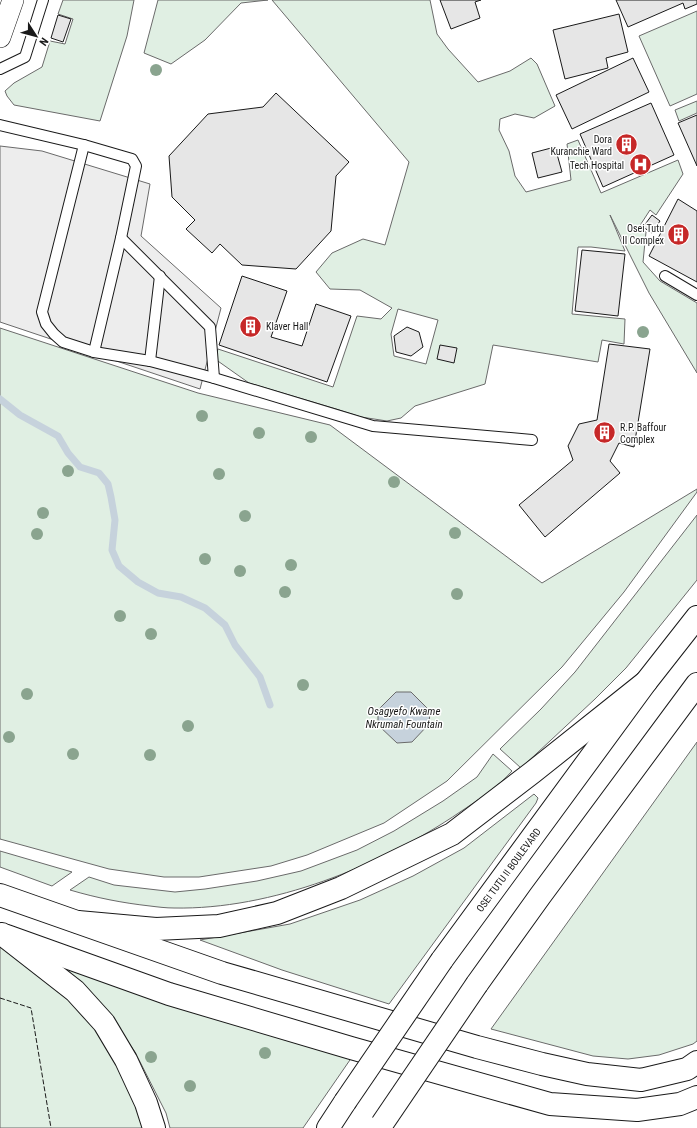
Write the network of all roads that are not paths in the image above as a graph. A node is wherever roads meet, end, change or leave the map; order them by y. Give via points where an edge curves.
1 (12, 0) edge
2 (43, 0) edge
3 (0, 37) edge
4 (0, 69) edge
5 (0, 125) edge
6 (84, 145) junction
7 (121, 238) junction
8 (160, 276) junction
9 (665, 276) dead end
10 (697, 295) edge
11 (94, 352) junction
12 (150, 361) junction
13 (214, 378) junction
14 (532, 440) dead end
15 (697, 617) edge
16 (646, 682) junction
17 (696, 685) edge
18 (0, 895) edge
19 (78, 922) junction
20 (1, 934) edge
21 (697, 1062) edge
22 (697, 1097) edge
23 (381, 1126) edge
24 (154, 1128) edge
25 (328, 1128) edge

1 - 3 street
2 - 4 lane via 24,57
5 - 6 lane
6 - 7 lane via 132,159 136,166
6 - 11 lane via 42,312 46,324 63,342
7 - 8 lane
7 - 11 lane
8 - 12 lane
8 - 13 lane via 211,328
9 - 10 lane
11 - 12 lane
12 - 13 lane
13 - 14 lane via 373,426
15 - 16 main road, OSEI TUTU II BOULEVARD
16 - 19 main road via 452,834 341,888 277,913 219,926 156,929
16 - 25 main road, OSEI TUTU II BOULEVARD, bridge via 442,960
17 - 23 main road, bridge via 477,984
18 - 19 main road
19 - 21 main road via 222,973 542,1064 587,1074 641,1080 687,1068
20 - 22 main road via 170,994 550,1104 637,1110 680,1104
20 - 24 main road via 75,991 104,1023 126,1060 146,1102

